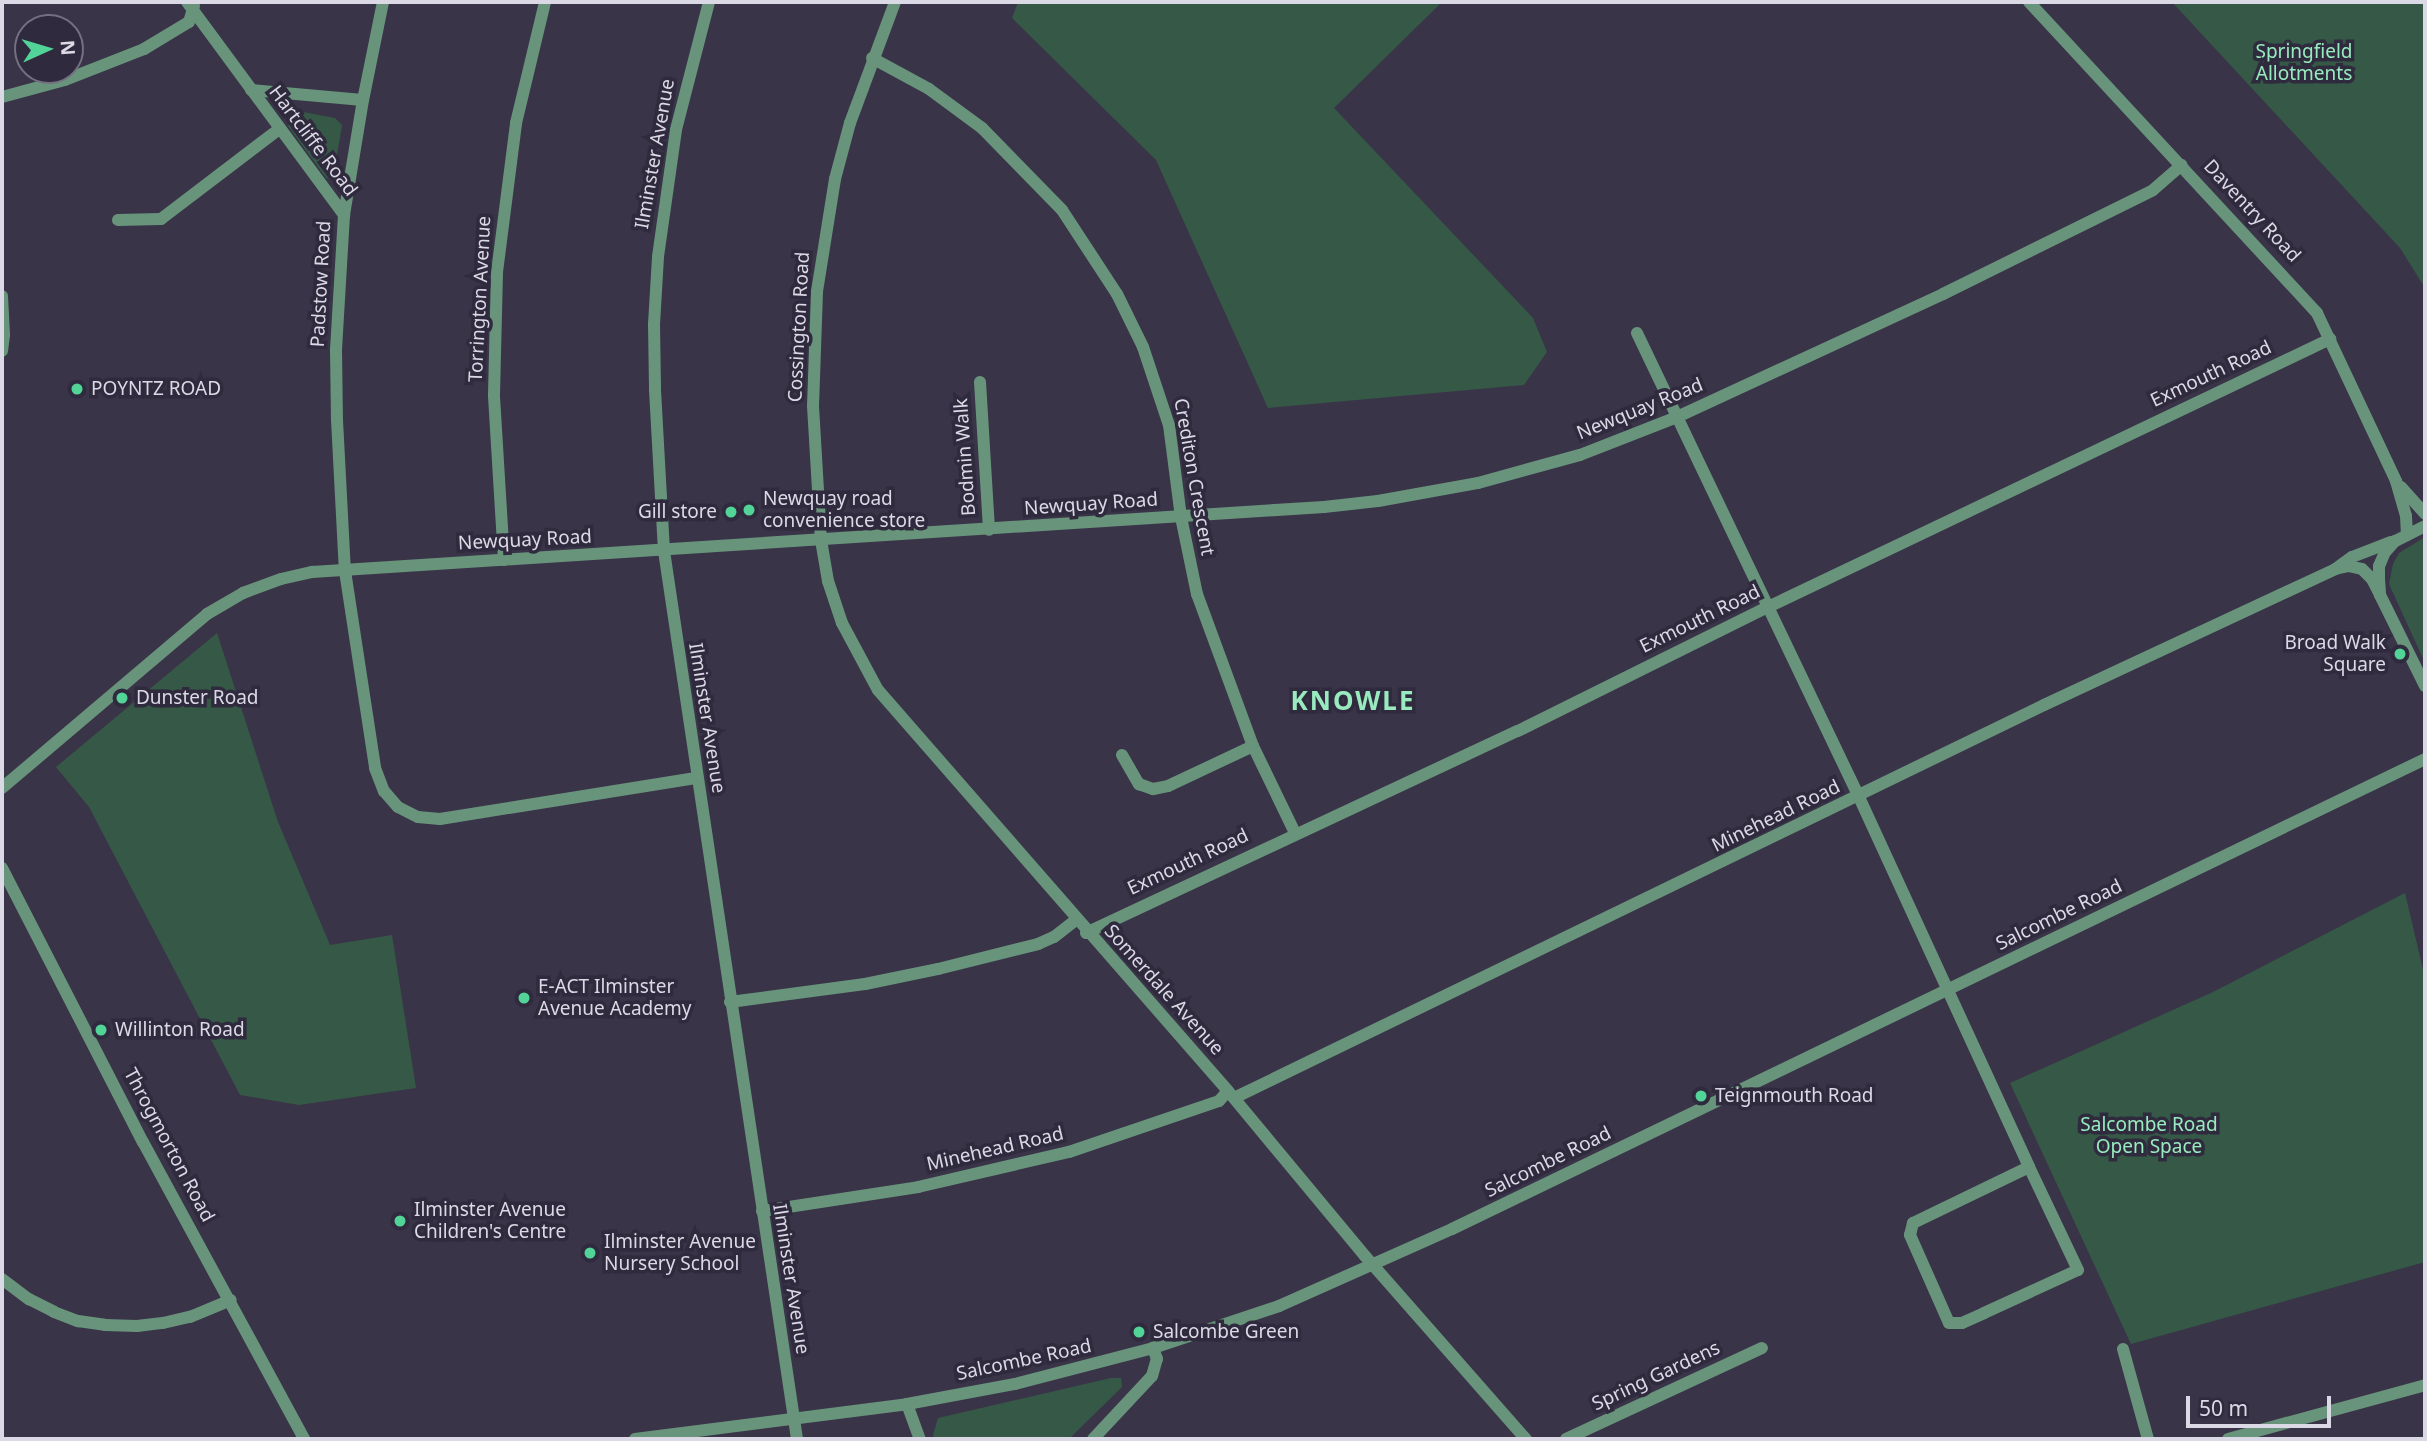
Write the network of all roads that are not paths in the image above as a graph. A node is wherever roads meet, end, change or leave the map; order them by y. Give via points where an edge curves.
1 (383, 2) edge
2 (545, 2) edge
3 (709, 2) edge
4 (895, 2) edge
5 (2029, 2) edge
6 (192, 4) edge
7 (872, 58) junction
8 (251, 90) junction
9 (2, 97) edge
10 (363, 100) junction
11 (278, 130) junction
12 (2182, 165) junction
13 (344, 215) junction
14 (118, 220) dead end
15 (2, 296) edge
16 (1637, 332) dead end
17 (2330, 339) junction
18 (2, 351) edge
19 (980, 382) dead end
20 (1676, 417) junction
21 (2396, 481) junction
22 (2425, 514) edge
23 (1181, 517) junction
24 (2425, 526) edge
25 (989, 530) junction
26 (2401, 538) junction
27 (821, 540) junction
28 (664, 551) junction
29 (505, 560) junction
30 (2335, 569) junction
31 (345, 571) junction
32 (2380, 595) junction
33 (1768, 607) junction
34 (2425, 687) edge
35 (1253, 746) junction
36 (1122, 755) dead end
37 (2425, 759) edge
38 (696, 778) junction
39 (2, 788) edge
40 (1859, 797) junction
41 (1295, 833) junction
42 (2, 867) edge
43 (1076, 920) junction
44 (1086, 933) junction
45 (1948, 991) junction
46 (730, 1002) junction
47 (1231, 1095) junction
48 (2029, 1167) junction
49 (762, 1211) junction
50 (1374, 1265) junction
51 (2, 1279) edge
52 (231, 1300) junction
53 (1153, 1348) junction
54 (1762, 1348) dead end
55 (2123, 1349) dead end
56 (2425, 1385) edge
57 (907, 1404) junction
58 (794, 1420) junction
59 (304, 1439) edge
60 (635, 1439) edge
61 (797, 1439) edge
62 (920, 1439) edge
63 (1093, 1439) edge
64 (1526, 1439) edge
65 (1566, 1439) edge
66 (2148, 1439) edge
67 (2228, 1439) edge

1 - 10 street, Padstow Road
2 - 29 street, Torrington Avenue via 516,123 497,272 494,395
3 - 28 street, Ilminster Avenue via 676,130 658,257 655,390
4 - 7 street, Cossington Road
5 - 12 street, Daventry Road
6 - 8 street, Hartcliffe Road
6 - 9 street via 189,22 144,49
7 - 23 street, Crediton Crescent via 929,89 982,128 1062,210 1093,251 1118,293 1162,397 1175,454
7 - 27 street, Cossington Road via 835,179 817,292 813,406
8 - 10 street, Hartcliffe Road
8 - 11 street, Hartcliffe Road
10 - 13 street, Padstow Road
11 - 13 street, Hartcliffe Road
11 - 14 street via 161,219
12 - 17 street, Daventry Road via 2305,297
12 - 20 street, Newquay Road via 2153,190 1943,294
13 - 31 street, Padstow Road via 337,406
15 - 18 street
16 - 20 street
17 - 21 street, Daventry Road
17 - 33 street, Exmouth Road
19 - 25 street, Bodmin Walk
20 - 23 street, Newquay Road via 1580,454 1478,483 1378,501
20 - 33 street
21 - 22 street, Daventry Road
21 - 26 street, Daventry Road via 2406,516
23 - 25 street, Newquay Road
23 - 35 street, Crediton Crescent via 1197,594
24 - 26 street, Minehead Road
25 - 27 street, Newquay Road
26 - 30 street, Minehead Road via 2352,557
26 - 32 street via 2385,552 2379,566
27 - 28 street, Newquay Road
27 - 43 street, Somerdale Avenue via 842,623 877,690
28 - 29 street, Newquay Road
28 - 38 street, Ilminster Avenue
29 - 31 street, Newquay Road
30 - 32 street via 2362,569
30 - 40 street, Minehead Road
31 - 38 street via 376,768 384,791 398,807 418,817 440,819
31 - 39 street, Newquay Road via 281,579 243,593 207,614
32 - 34 street
33 - 40 street
33 - 41 street, Exmouth Road via 1518,731
35 - 36 street via 1153,789 1139,784
35 - 41 street, Crediton Crescent
37 - 45 street, Salcombe Road
38 - 46 street, Ilminster Avenue
40 - 45 street
40 - 47 street, Minehead Road
41 - 44 street, Exmouth Road
42 - 52 street, Throgmorton Road via 143,1142
43 - 44 street, Somerdale Avenue
43 - 46 street via 1038,944 938,969
44 - 47 street, Somerdale Avenue
45 - 48 street
45 - 50 street, Salcombe Road
46 - 49 street, Ilminster Avenue
47 - 49 street, Minehead Road via 1069,1152 918,1187
47 - 50 street, Somerdale Avenue
48 - 48 street via 1913,1223 1909,1235 1949,1323 1984,1313 2078,1270
49 - 58 street, Ilminster Avenue
50 - 53 street, Salcombe Road via 1279,1306
50 - 64 street, Somerdale Avenue
51 - 52 street via 54,1312 105,1325 163,1323
52 - 59 street, Throgmorton Road
53 - 57 street, Salcombe Road via 1041,1378
53 - 63 street via 1157,1359 1152,1376
54 - 65 street, Spring Gardens
55 - 66 street
56 - 67 street
57 - 58 street, Salcombe Road
57 - 62 street
58 - 60 street, Salcombe Road
58 - 61 street, Ilminster Avenue

